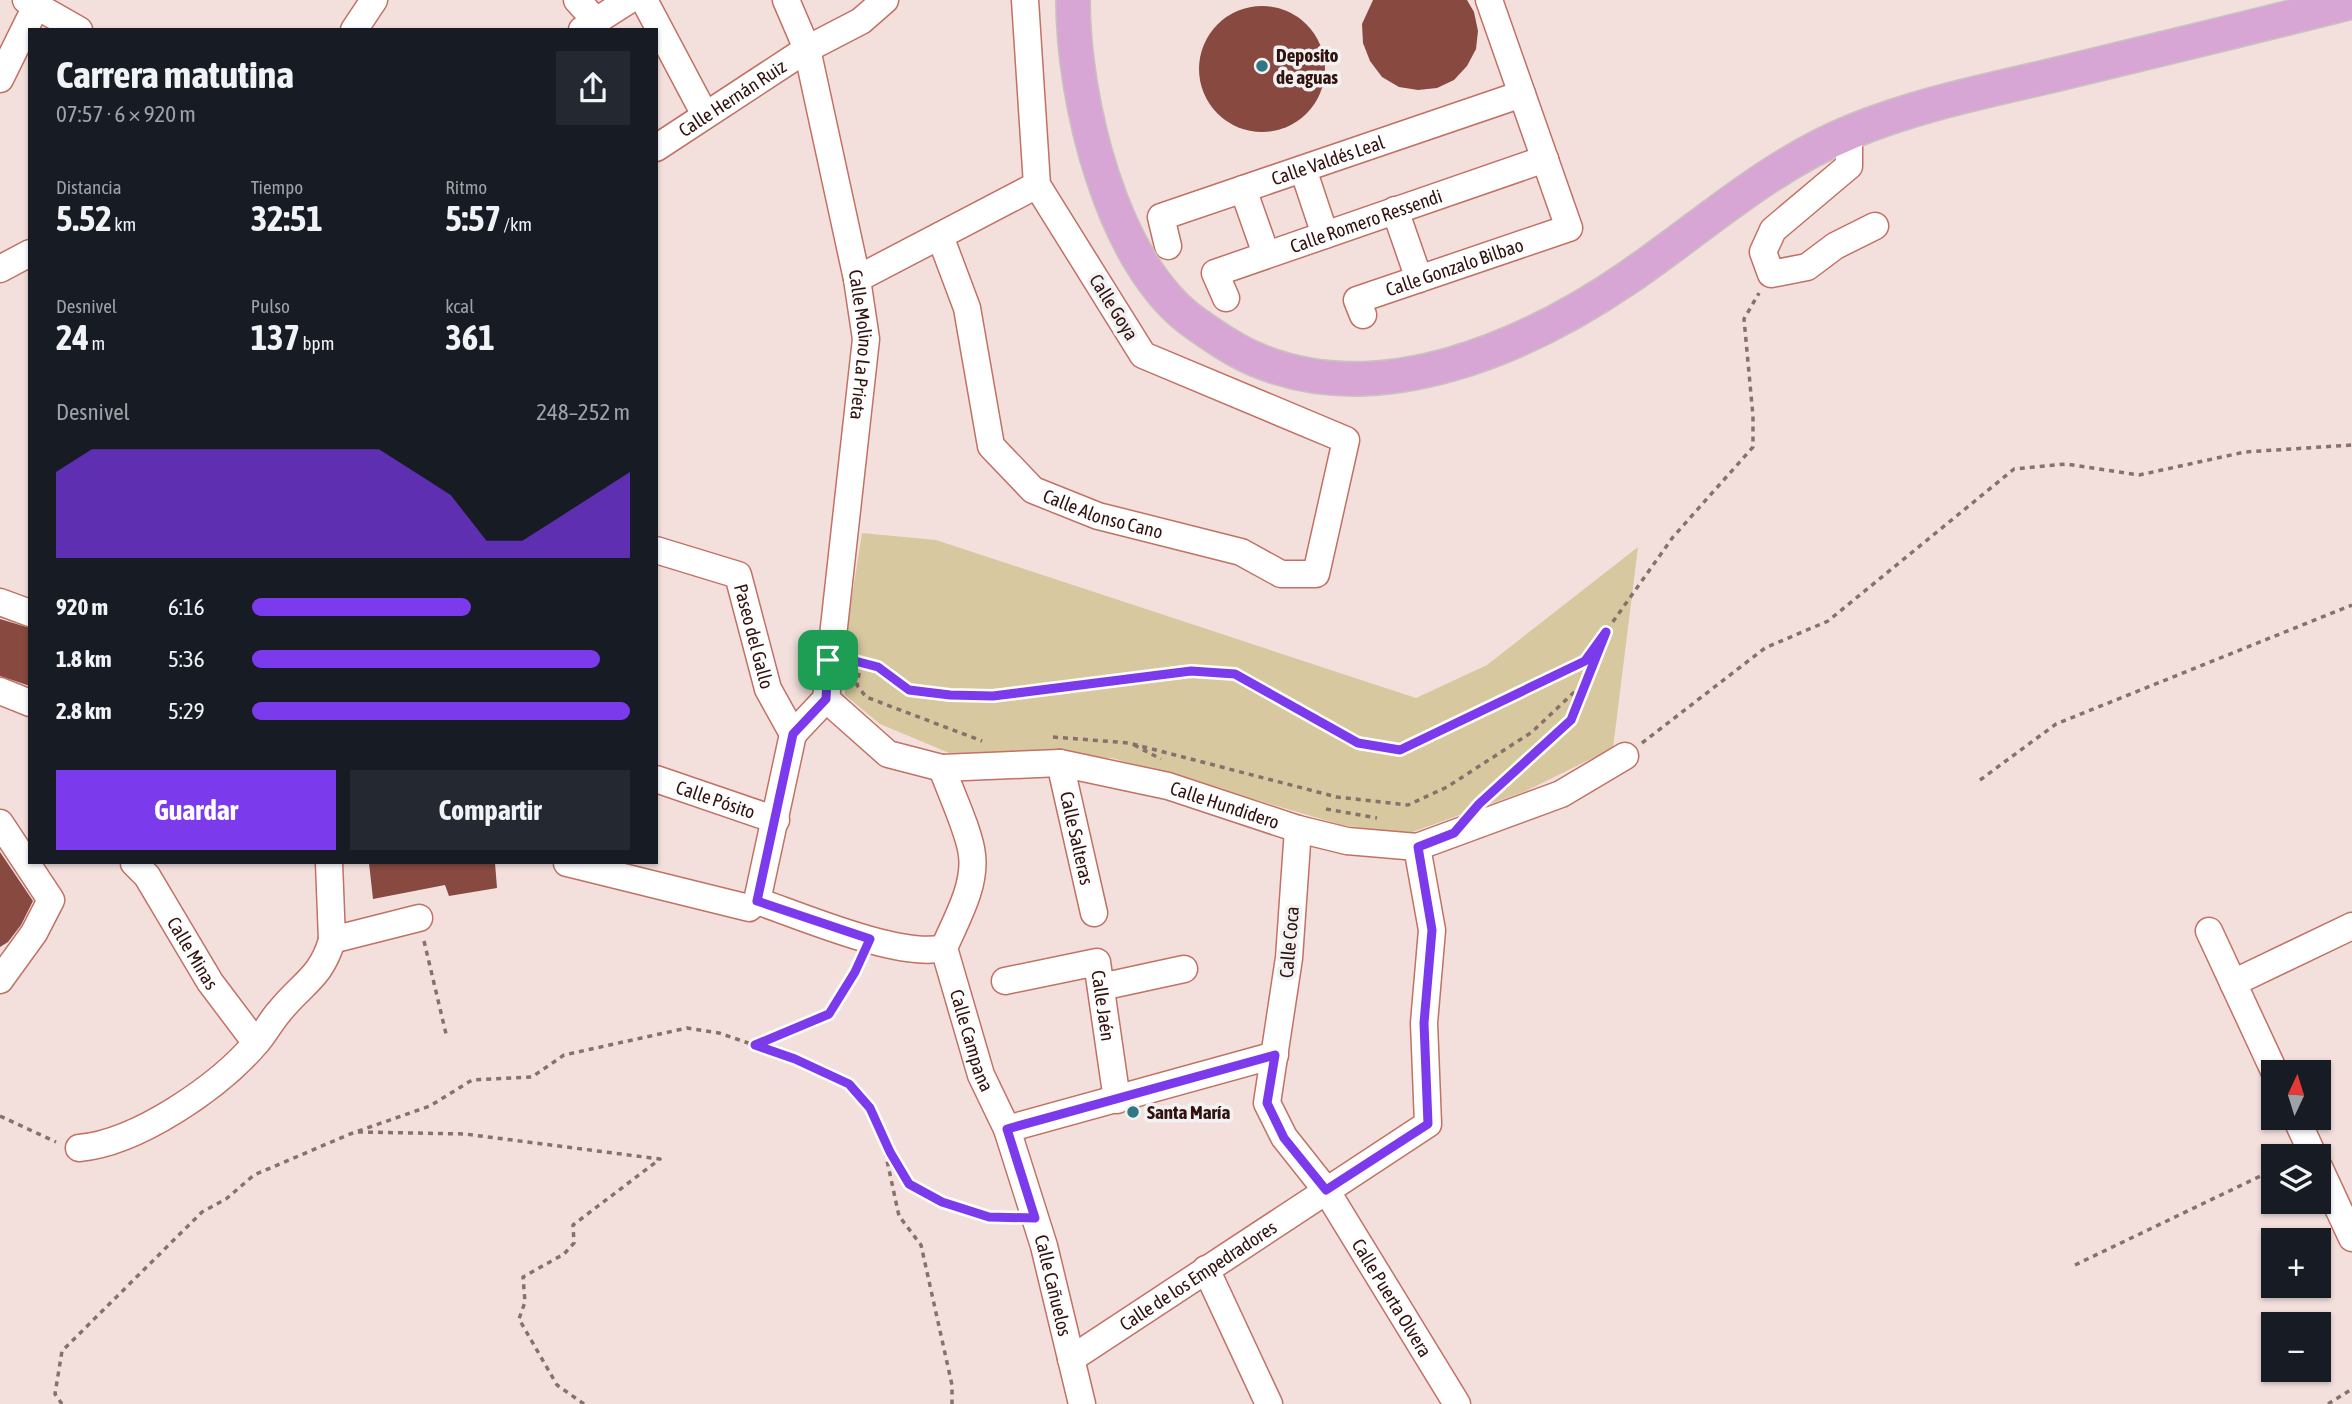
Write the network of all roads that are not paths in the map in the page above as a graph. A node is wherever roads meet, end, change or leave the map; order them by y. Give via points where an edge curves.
1 (374, 0) edge
2 (578, 0) edge
3 (629, 0) edge
4 (644, 0) edge
5 (786, 0) edge
6 (886, 0) edge
7 (1026, 0) edge
8 (1073, 0) edge
9 (1489, 0) edge
10 (33, 2) edge
11 (2352, 2) edge
12 (587, 26) edge
13 (76, 28) edge
14 (355, 28) edge
15 (807, 49) junction
16 (0, 79) edge
17 (1522, 94) junction
18 (705, 115) junction
19 (1849, 132) junction
20 (658, 147) edge
21 (1545, 159) junction
22 (1303, 169) junction
23 (1037, 185) junction
24 (1243, 189) junction
25 (1395, 210) junction
26 (1875, 226) dead end
27 (1325, 235) junction
28 (940, 236) junction
29 (1168, 246) dead end
30 (28, 254) edge
31 (1266, 254) junction
32 (0, 269) edge
33 (857, 279) junction
34 (1419, 279) junction
35 (1226, 298) dead end
36 (1363, 315) dead end
37 (658, 551) edge
38 (1316, 574) joint
39 (0, 602) edge
40 (28, 612) edge
41 (0, 691) edge
42 (826, 699) junction
43 (28, 702) edge
44 (793, 734) junction
45 (1625, 756) road end
46 (1060, 763) junction
47 (942, 768) junction
48 (658, 780) edge
49 (776, 820) junction
50 (0, 823) edge
51 (1298, 829) junction
52 (1418, 847) junction
53 (27, 860) edge
54 (29, 864) edge
55 (135, 864) edge
56 (329, 864) edge
57 (571, 864) edge
58 (757, 901) junction
59 (1094, 913) dead end
60 (419, 918) road end
61 (2352, 926) edge
62 (2208, 931) dead end
63 (332, 940) junction
64 (944, 948) junction
65 (1184, 969) dead end
66 (0, 980) edge
67 (1005, 981) dead end
68 (2233, 983) junction
69 (1101, 986) junction
70 (256, 1043) junction
71 (1275, 1055) junction
72 (2269, 1060) edge
73 (1117, 1100) junction
74 (1007, 1129) junction
75 (79, 1148) road end
76 (1326, 1190) junction
77 (2331, 1193) edge
78 (2352, 1238) edge
79 (1206, 1269) junction
80 (1071, 1359) junction
81 (1082, 1404) edge
82 (1269, 1404) edge
83 (1457, 1404) edge

1 - 14 street
2 - 12 street
3 - 12 street
4 - 18 street
5 - 15 street, Calle Molino La Prieta
6 - 15 street, Calle Hernán Ruiz via 861,21
7 - 23 street, Calle Goya
8 - 19 main road via 1079,76 1096,152 1115,212 1150,278 1186,317 1220,340 1257,360 1318,376 1381,377 1428,369 1532,334 1630,276 1749,188
9 - 17 street
10 - 13 street
10 - 16 street
11 - 19 main road via 1948,100
15 - 18 street, Calle Hernán Ruiz
15 - 33 street, Calle Molino La Prieta
17 - 21 street
17 - 22 street, Calle Valdés Leal
18 - 20 street, Calle Hernán Ruiz
19 - 26 street via 1849,166 1773,230 1763,252 1771,274 1807,267 1835,246
21 - 25 street, Calle Romero Ressendi
21 - 34 street, Calle Gonzalo Bilbao via 1569,228
22 - 24 street, Calle Valdés Leal
22 - 27 street
23 - 28 street
23 - 38 street, Calle Goya via 1143,355 1346,439
24 - 29 street, Calle Valdés Leal via 1161,218
24 - 31 street
25 - 27 street, Calle Romero Ressendi
25 - 34 street
27 - 31 street, Calle Romero Ressendi
28 - 33 street
28 - 38 street, Calle Alonso Cano via 967,308 991,446 1033,490 1098,516 1241,552 1281,575
30 - 32 street
31 - 35 street, Calle Romero Ressendi via 1215,273
33 - 42 street, Calle Molino La Prieta via 866,339
34 - 36 street, Calle Gonzalo Bilbao via 1357,300
37 - 44 street, Paseo del Gallo via 737,575 768,689
39 - 40 street
41 - 43 street
42 - 44 street
42 - 47 street, Calle Hundidero via 888,754
44 - 49 street
45 - 52 street, Calle Hundidero via 1561,793
46 - 47 street, Calle Hundidero
46 - 51 street, Calle Hundidero via 1168,786
46 - 59 street, Calle Salteras
47 - 64 street via 972,855 961,911
48 - 49 street, Calle Pósito
49 - 58 street
50 - 53 street
51 - 52 street, Calle Hundidero via 1353,842
51 - 71 street, Calle Coca via 1289,958
52 - 76 street, Calle de los Empedradores via 1432,930 1424,1023 1428,1124
54 - 66 street via 51,900
55 - 70 street, Calle Minas via 147,876 210,982
56 - 63 street
57 - 58 street via 748,908
58 - 64 street via 870,939
60 - 63 street
61 - 68 street
62 - 68 street
63 - 70 street via 325,964
64 - 74 street, Calle Campana via 982,1074
65 - 69 street
67 - 69 street, Calle Jaén via 1097,962
68 - 72 street
69 - 73 street, Calle Jaén
70 - 75 street via 196,1096 165,1116 98,1146
71 - 73 street
71 - 76 street, Calle Coca via 1267,1103 1284,1138
73 - 74 street
74 - 80 street, Calle Cañuelos
76 - 79 street, Calle de los Empedradores
76 - 83 street, Calle Puerta Olvera
77 - 78 street
79 - 80 street, Calle de los Empedradores
79 - 82 street
80 - 81 street, Calle Cañuelos

